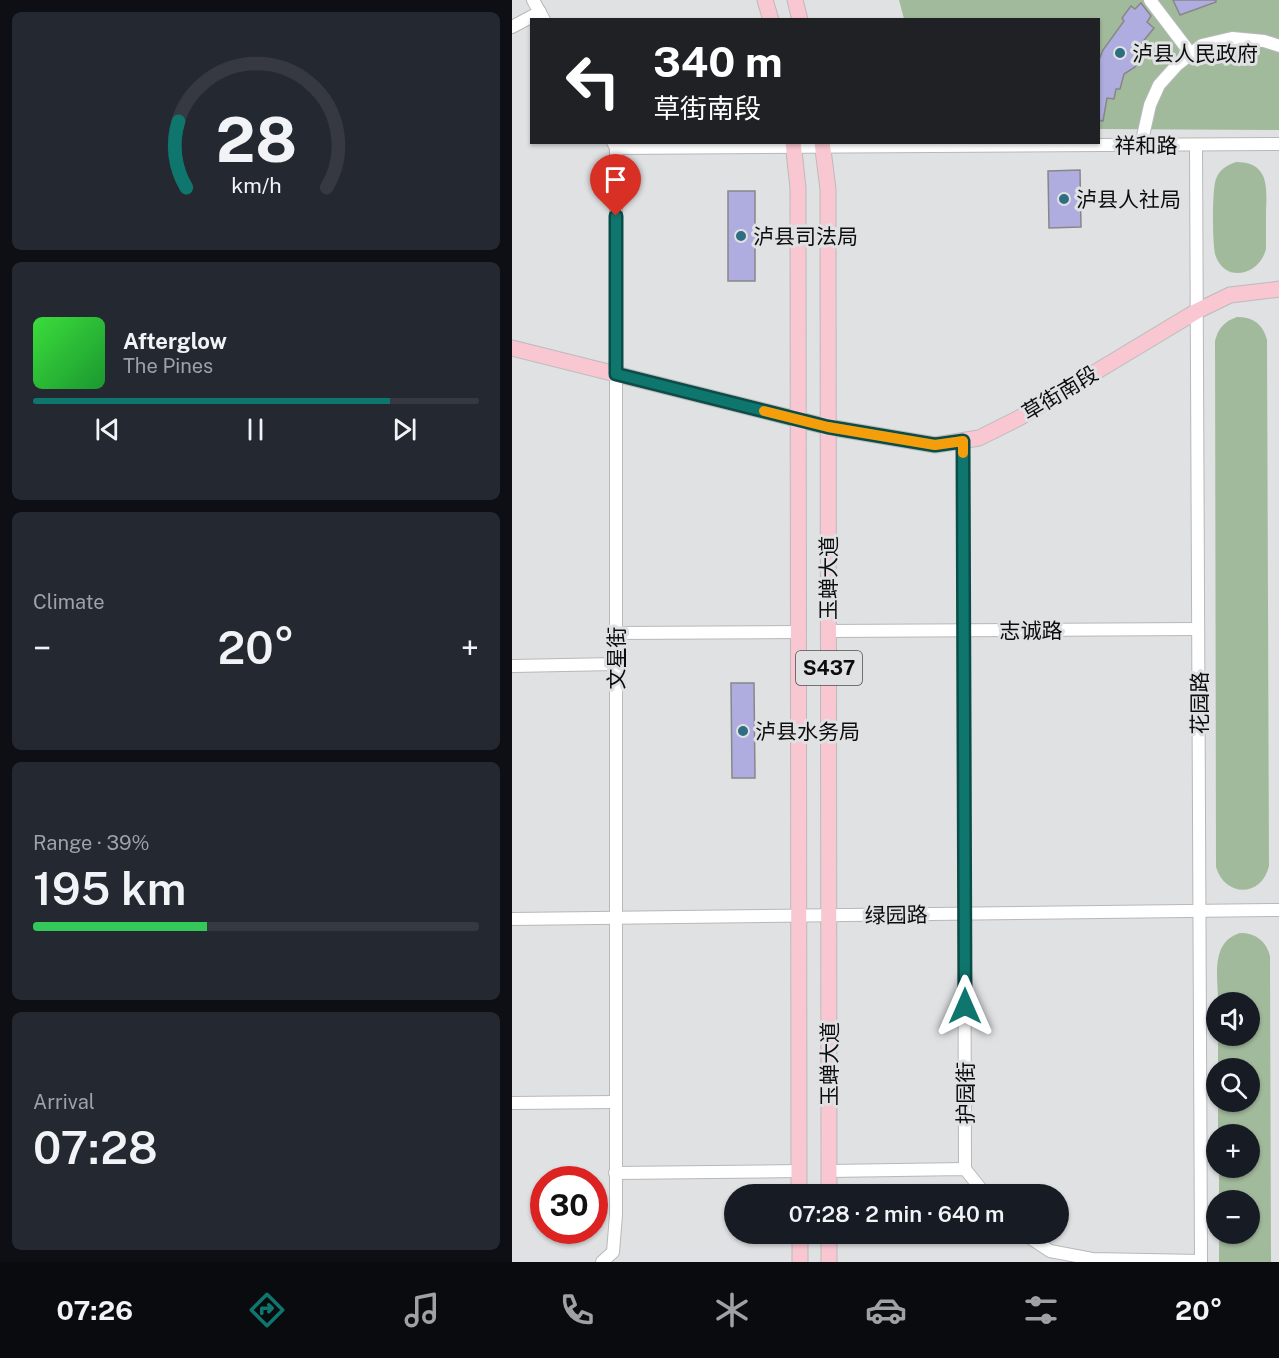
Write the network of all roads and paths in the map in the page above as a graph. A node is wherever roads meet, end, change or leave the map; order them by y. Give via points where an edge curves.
1 (533, 0) edge
2 (766, 0) edge
3 (794, 0) edge
4 (1150, 0) edge
5 (542, 16) edge
6 (770, 18) edge
7 (799, 18) edge
8 (530, 20) edge
9 (512, 27) edge
10 (1280, 46) edge
11 (1191, 54) junction
12 (1280, 144) edge
13 (614, 145) edge
14 (793, 145) edge
15 (823, 145) edge
16 (1141, 145) junction
17 (1196, 145) junction
18 (1280, 289) edge
19 (1197, 311) junction
20 (512, 348) edge
21 (616, 374) junction
22 (798, 420) junction
23 (828, 427) junction
24 (963, 441) junction
25 (1198, 629) junction
26 (828, 631) junction
27 (964, 631) junction
28 (798, 632) junction
29 (616, 633) junction
30 (616, 664) junction
31 (512, 666) edge
32 (1280, 910) edge
33 (1200, 911) junction
34 (965, 914) junction
35 (829, 915) junction
36 (799, 916) junction
37 (616, 918) junction
38 (512, 919) edge
39 (616, 1102) junction
40 (512, 1103) edge
41 (965, 1169) junction
42 (799, 1171) junction
43 (829, 1171) junction
44 (616, 1173) junction
45 (799, 1184) edge
46 (829, 1184) edge
47 (977, 1184) edge
48 (800, 1244) edge
49 (829, 1244) edge
50 (1040, 1244) edge
51 (1201, 1261) edge
52 (602, 1262) edge
53 (800, 1262) edge
54 (829, 1262) edge

1 - 5 street
2 - 6 main road
3 - 7 main road
4 - 11 street
8 - 9 street
10 - 11 street via 1232,38 1202,45
11 - 16 street via 1159,85
12 - 17 street, 祥和路
13 - 14 street, 祥和路
13 - 21 street, 文星街
14 - 15 street, 祥和路
14 - 22 main road, 玉蝉大道 / S437 via 797,188
15 - 16 street, 祥和路
15 - 23 main road, 玉蝉大道 / S437 via 828,189
16 - 17 street, 祥和路
17 - 19 street, 花园路
18 - 19 main road, 草街南段 via 1230,295
19 - 24 main road, 草街南段 via 1019,418 979,438
19 - 25 street, 花园路
20 - 21 main road, 草街南段
21 - 22 main road, 草街南段
21 - 29 street, 文星街
22 - 23 main road, 草街南段
22 - 28 main road, 玉蝉大道 / S437
23 - 24 main road, 草街南段 via 935,445
23 - 26 main road, 玉蝉大道 / S437
24 - 27 street, 护园街
25 - 27 street, 志诚路
25 - 33 street, 花园路
26 - 27 street, 志诚路
26 - 35 main road, 玉蝉大道 / S437
27 - 34 street, 护园街
28 - 29 street
28 - 36 main road, 玉蝉大道 / S437
29 - 30 street, 文星街
30 - 31 street
30 - 37 street, 文星街
32 - 33 street, 绿园路
33 - 34 street, 绿园路
33 - 51 street, 花园路
34 - 35 street, 绿园路
34 - 41 street, 护园街
35 - 36 street, 绿园路
35 - 43 main road, 玉蝉大道 / S437
36 - 37 street, 绿园路
36 - 42 main road, 玉蝉大道 / S437
37 - 38 street, 绿园路
37 - 39 street, 文星街
39 - 40 street
39 - 44 street, 文星街
41 - 43 street
41 - 47 street
42 - 44 street
42 - 45 main road, 玉蝉大道 / S437
43 - 46 main road, 玉蝉大道 / S437
44 - 52 street, 文星街 via 613,1252
48 - 53 main road
49 - 54 main road
50 - 51 street via 1050,1251 1092,1259

